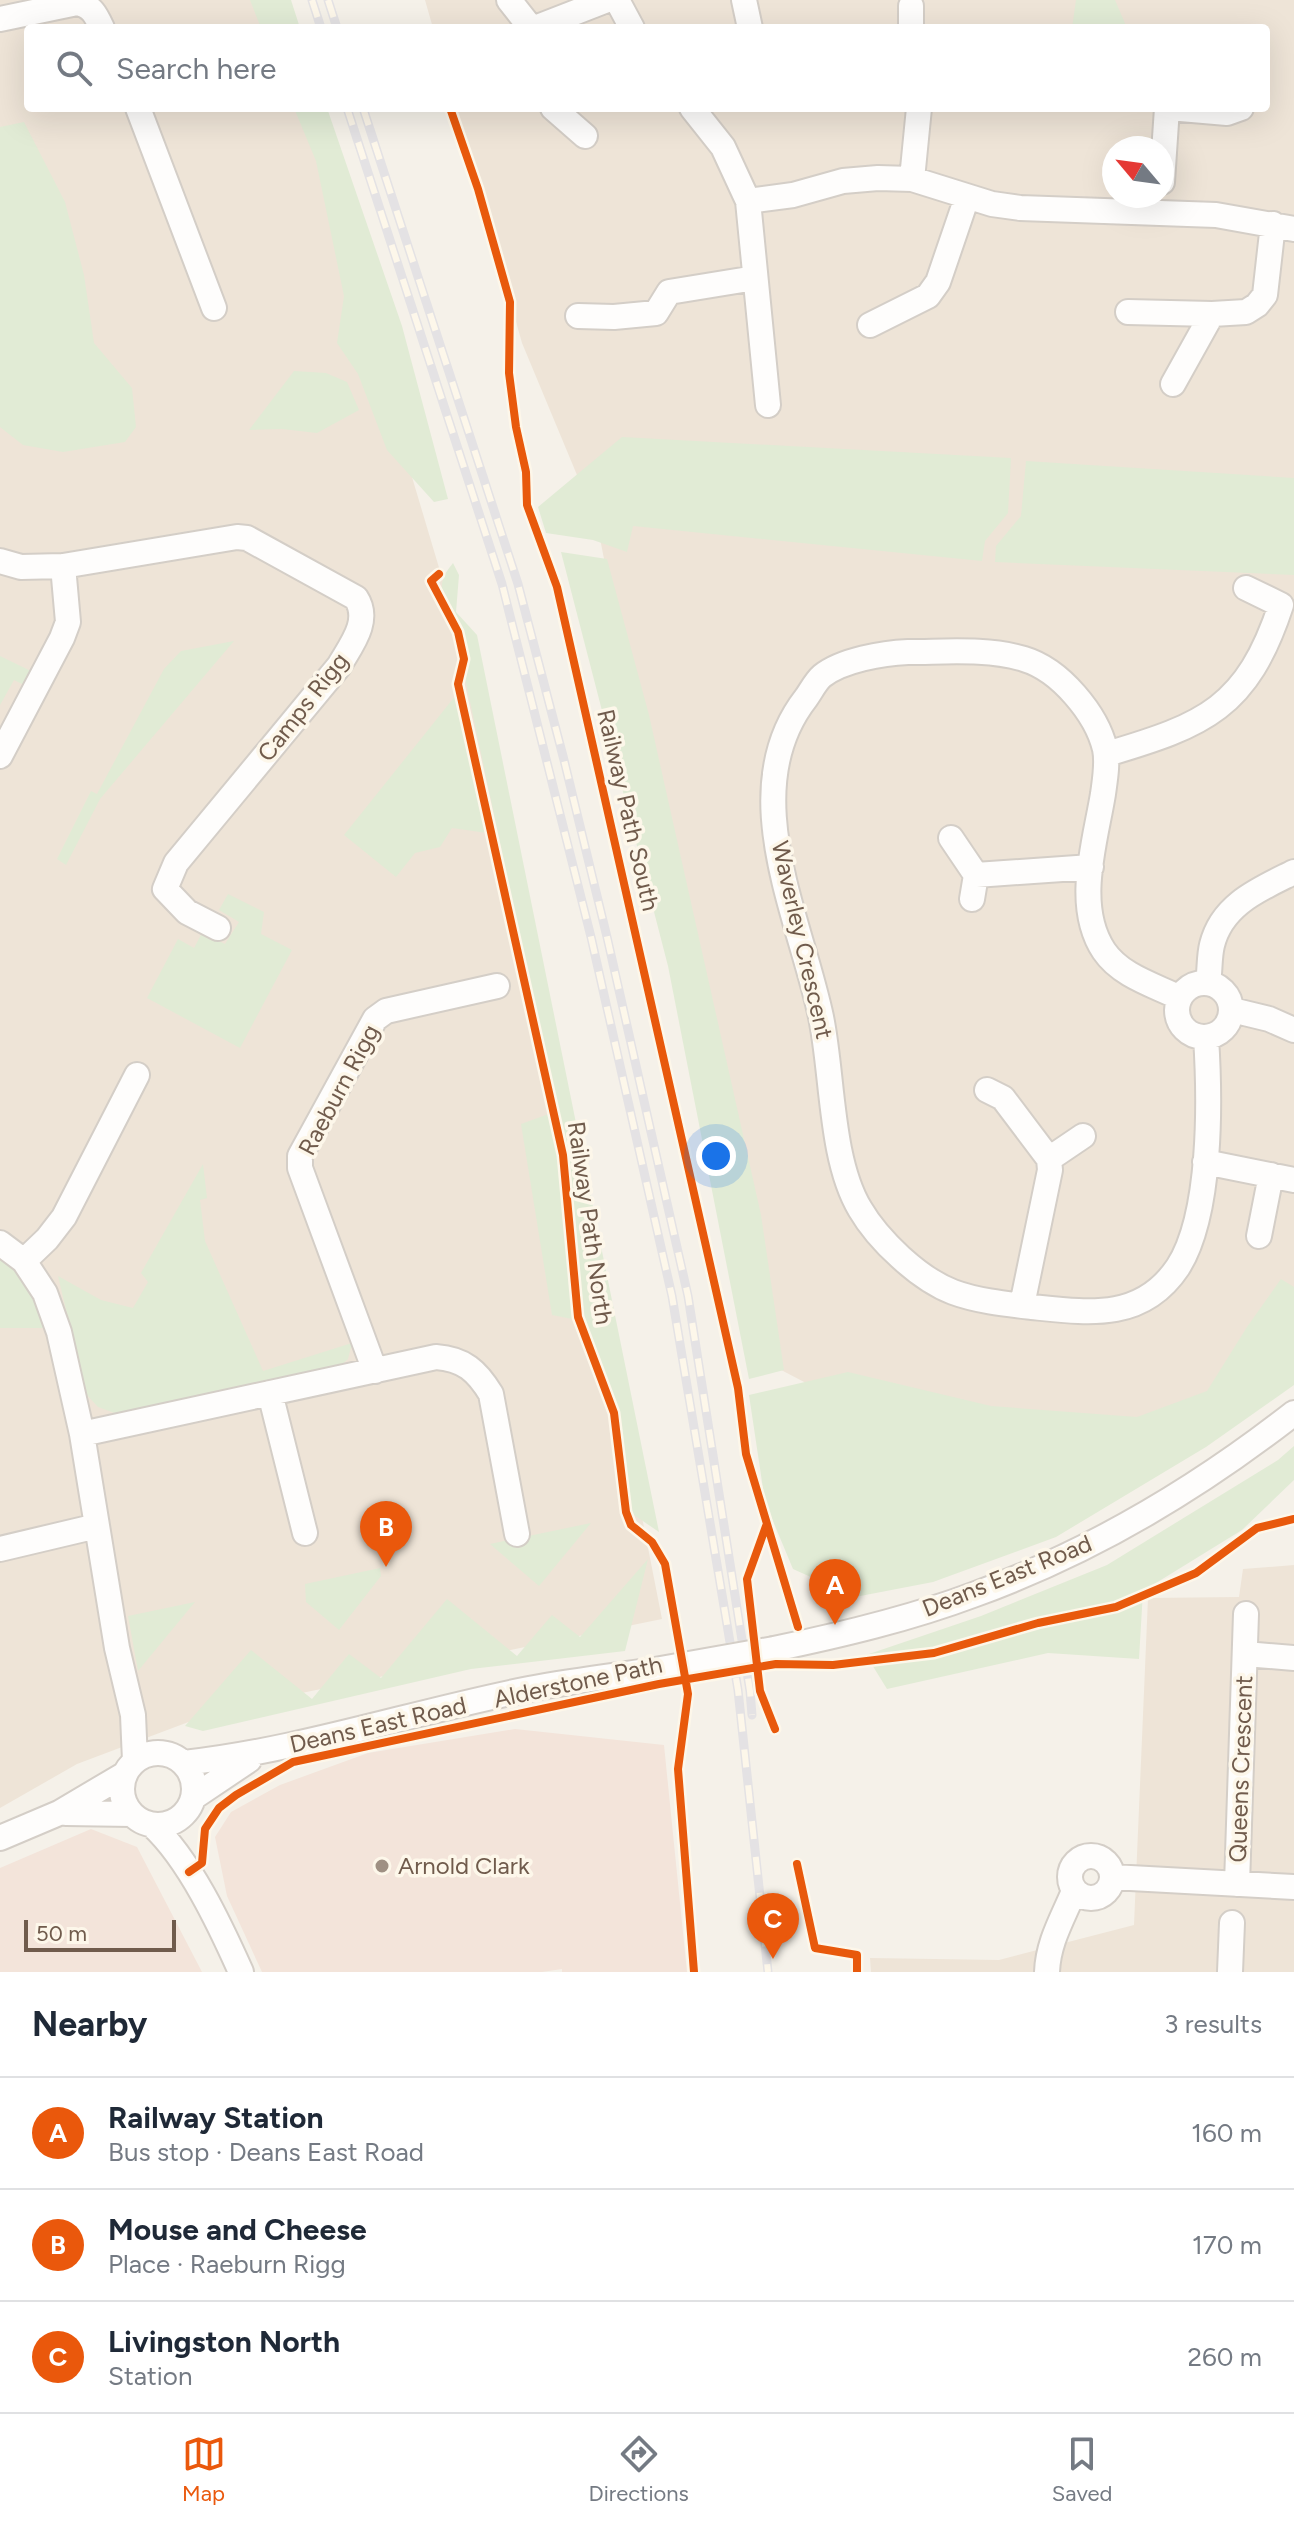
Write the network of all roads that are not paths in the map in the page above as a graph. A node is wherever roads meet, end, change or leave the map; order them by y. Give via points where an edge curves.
1 (509, 0) edge
2 (607, 0) edge
3 (617, 0) edge
4 (744, 0) edge
5 (0, 19) edge
6 (100, 24) edge
7 (530, 24) edge
8 (544, 24) edge
9 (630, 24) edge
10 (749, 24) edge
11 (140, 112) edge
12 (558, 112) edge
13 (695, 112) edge
14 (919, 112) edge
15 (1168, 112) edge
16 (585, 136) dead end
17 (1166, 136) edge
18 (912, 179) junction
19 (967, 197) junction
20 (748, 201) junction
21 (1102, 206) edge
22 (1174, 207) edge
23 (1283, 227) edge
24 (755, 278) junction
25 (214, 308) dead end
26 (1128, 312) dead end
27 (1212, 314) junction
28 (578, 316) dead end
29 (870, 325) dead end
30 (1173, 384) dead end
31 (768, 405) dead end
32 (0, 561) edge
33 (63, 566) junction
34 (1246, 588) dead end
35 (1287, 604) edge
36 (1107, 754) junction
37 (0, 756) edge
38 (951, 838) dead end
39 (1091, 867) junction
40 (1294, 872) edge
41 (218, 928) dead end
42 (1208, 983) junction
43 (497, 986) dead end
44 (1180, 998) junction
45 (1232, 1010) junction
46 (1294, 1030) edge
47 (1206, 1037) junction
48 (137, 1075) dead end
49 (987, 1090) dead end
50 (1083, 1136) dead end
51 (1049, 1159) junction
52 (1205, 1162) junction
53 (1282, 1178) edge
54 (1259, 1236) dead end
55 (0, 1243) edge
56 (24, 1261) junction
57 (1022, 1305) junction
58 (375, 1371) junction
59 (270, 1393) junction
60 (1294, 1413) edge
61 (82, 1434) junction
62 (97, 1526) junction
63 (305, 1533) dead end
64 (517, 1534) dead end
65 (0, 1549) edge
66 (1246, 1614) dead end
67 (1245, 1654) junction
68 (1294, 1658) edge
69 (133, 1715) junction
70 (265, 1751) junction
71 (161, 1752) junction
72 (184, 1763) junction
73 (130, 1767) junction
74 (190, 1804) junction
75 (59, 1813) junction
76 (142, 1819) junction
77 (0, 1838) edge
78 (189, 1872) junction
79 (1112, 1877) junction
80 (1237, 1884) junction
81 (1294, 1887) edge
82 (1078, 1901) junction
83 (1232, 1923) dead end
84 (241, 1972) edge
85 (1047, 1972) edge
86 (1230, 1972) edge

1 - 7 street
2 - 8 street
3 - 9 street
4 - 10 street
5 - 6 street via 77,3 93,10
11 - 25 street
12 - 16 street
13 - 20 street via 723,147
14 - 18 street
15 - 17 street
18 - 19 street
18 - 20 street via 843,181
19 - 21 street via 1020,208
19 - 29 street via 938,282 928,296
20 - 24 street
22 - 23 street
23 - 27 street via 1265,295 1257,305 1246,312
24 - 28 street via 666,284 656,313
24 - 31 street
26 - 27 street
27 - 30 street
32 - 33 street, Camps Rigg via 21,567
33 - 37 street via 68,622
33 - 41 street, Camps Rigg via 247,538 356,598 361,606 363,616 339,666 176,863 165,889 187,912
34 - 35 street
35 - 36 street via 1246,680 1206,718
36 - 39 street
36 - 57 street, Waverley Crescent via 1086,708 1052,673 1025,659 981,652 892,653 823,676 798,707 778,749 773,788 784,882 814,983 850,1189 860,1211 911,1266 951,1291
38 - 39 street via 974,887
39 - 44 street via 1088,892 1094,930 1105,952 1123,971
40 - 42 street via 1248,895 1229,912 1212,944
42 - 44 street via 1188,988
42 - 45 street via 1225,992
43 - 58 street, Raeburn Rigg via 386,1011 375,1019 300,1156
44 - 47 street via 1179,1022 1194,1036
45 - 46 street
45 - 47 street via 1224,1029
47 - 52 street, Waverley Crescent via 1210,1103
48 - 56 street via 64,1217
49 - 51 street via 1003,1098
50 - 51 street
51 - 57 street
52 - 53 street
52 - 57 street, Waverley Crescent via 1189,1244 1161,1286 1142,1301 1091,1313
53 - 54 street
55 - 56 street
56 - 61 street via 45,1293 59,1332
58 - 59 street
58 - 64 street via 436,1357 462,1363 480,1376 491,1394
59 - 61 street
59 - 63 street
60 - 70 street, Deans East Road, bridge via 1186,1491 1121,1528 974,1595 774,1649 529,1689
61 - 62 street
62 - 65 street
62 - 69 street
66 - 67 street, Queens Crescent
67 - 68 street, Queens Crescent
67 - 80 street, Queens Crescent
69 - 71 street
69 - 73 street
70 - 72 street, Deans East Road
70 - 74 street, Deans East Road via 224,1775
71 - 72 street
71 - 73 street
72 - 74 street via 194,1784
73 - 75 street
73 - 76 street via 122,1795
74 - 76 street via 174,1821
74 - 78 street via 185,1834
75 - 76 street
75 - 77 street
76 - 78 street via 170,1841
78 - 84 street
79 - 80 street, Queens Crescent
79 - 82 street via 1109,1888
79 - 82 street via 1104,1861 1080,1859 1070,1878
80 - 81 street, Queens Crescent
82 - 85 street via 1048,1955
83 - 86 street

